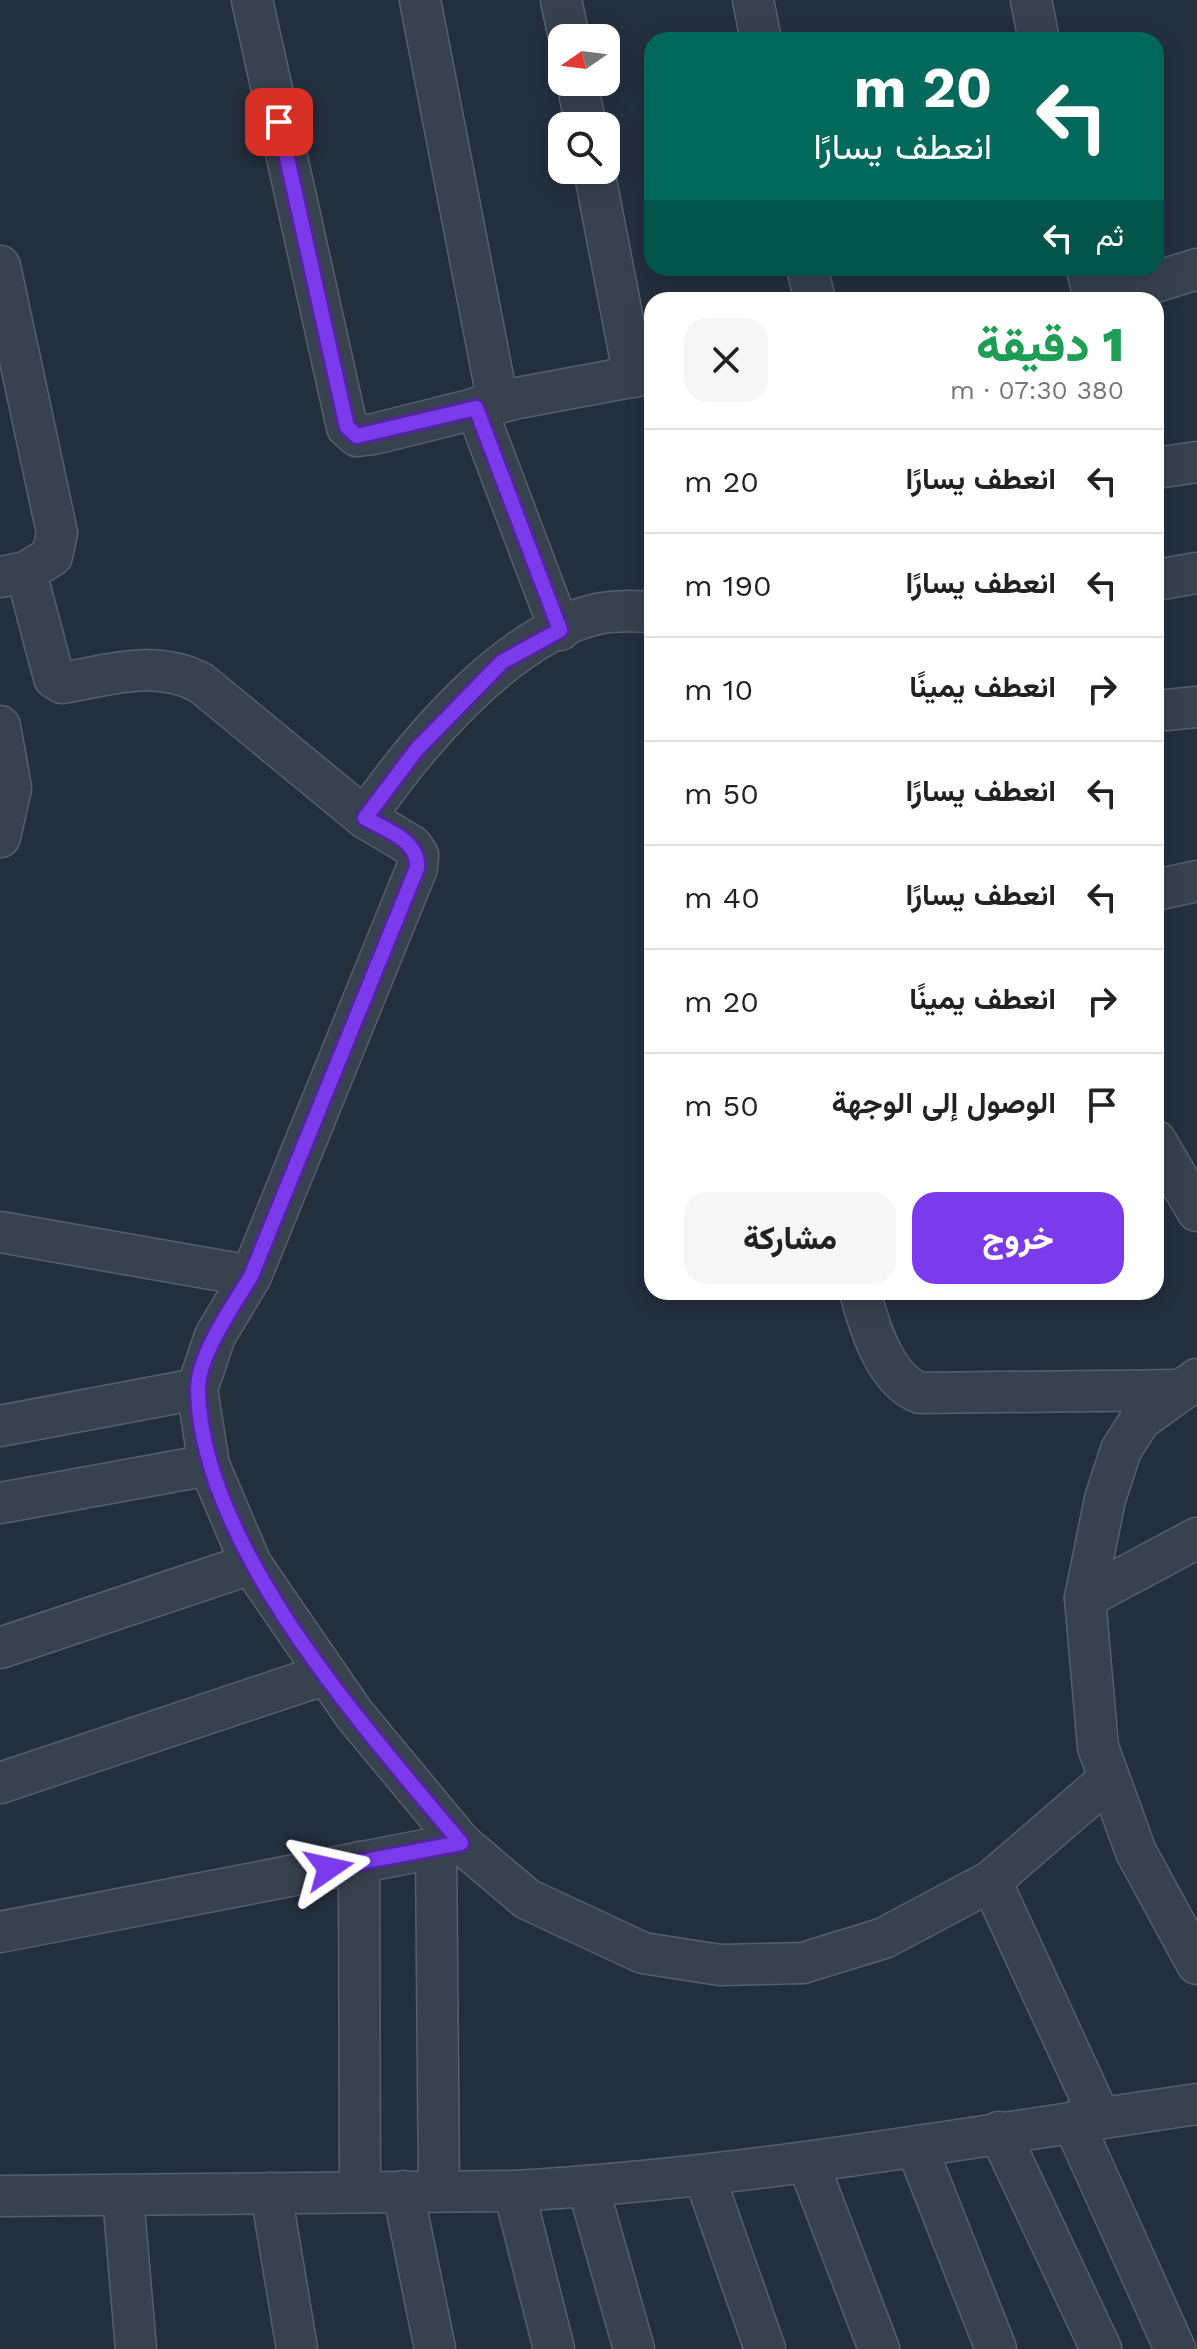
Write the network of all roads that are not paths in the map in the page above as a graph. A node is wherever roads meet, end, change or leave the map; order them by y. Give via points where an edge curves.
1 (252, 0) edge
2 (420, 0) edge
3 (561, 0) edge
4 (753, 0) edge
5 (1031, 0) edge
6 (566, 24) edge
7 (759, 32) edge
8 (1037, 32) edge
9 (597, 184) edge
10 (0, 266) edge
11 (1197, 269) edge
12 (1122, 292) edge
13 (643, 375) edge
14 (487, 406) junction
15 (1197, 462) edge
16 (1164, 467) edge
17 (1197, 573) edge
18 (13, 575) edge
19 (1164, 579) edge
20 (644, 612) edge
21 (560, 630) junction
22 (1197, 707) edge
23 (1164, 710) edge
24 (0, 726) edge
25 (365, 818) junction
26 (0, 837) edge
27 (1197, 881) edge
28 (1164, 888) edge
29 (1164, 1155) edge
30 (1197, 1211) edge
31 (0, 1232) edge
32 (251, 1276) junction
33 (863, 1300) edge
34 (1189, 1385) edge
35 (197, 1389) junction
36 (0, 1426) edge
37 (209, 1465) junction
38 (0, 1503) edge
39 (1197, 1538) edge
40 (251, 1564) junction
41 (1085, 1598) junction
42 (0, 1648) edge
43 (326, 1674) junction
44 (1109, 1779) junction
45 (0, 1783) edge
46 (449, 1846) junction
47 (359, 1862) junction
48 (991, 1881) junction
49 (0, 1932) edge
50 (1197, 1964) edge
51 (1197, 2104) edge
52 (1086, 2120) junction
53 (999, 2132) junction
54 (916, 2146) junction
55 (808, 2163) junction
56 (704, 2175) junction
57 (588, 2187) junction
58 (360, 2191) junction
59 (421, 2191) junction
60 (514, 2191) junction
61 (271, 2193) junction
62 (0, 2196) edge
63 (123, 2196) junction
64 (136, 2349) edge
65 (297, 2349) edge
66 (435, 2349) edge
67 (554, 2349) edge
68 (634, 2349) edge
69 (765, 2349) edge
70 (879, 2349) edge
71 (996, 2349) edge
72 (1101, 2349) edge
73 (1175, 2349) edge

1 - 14 street via 347,427 357,436 366,435
2 - 14 street
3 - 6 street
4 - 7 street
5 - 8 street
9 - 13 street
10 - 18 street via 57,533 52,556
11 - 12 street
13 - 14 street
14 - 21 street
15 - 16 street
17 - 19 street
18 - 25 street via 54,678 62,683 155,667 180,672 201,683
20 - 21 street via 596,614
21 - 25 street via 502,662 417,749
22 - 23 street
24 - 26 street via 11,788
25 - 32 street via 412,846 417,868
27 - 28 street
29 - 30 street
31 - 32 street
32 - 35 street via 215,1336
33 - 34 street via 884,1355 905,1388 920,1393
34 - 41 street via 1140,1420 1121,1450
35 - 36 street
35 - 37 street
37 - 38 street
37 - 40 street
39 - 41 street
40 - 42 street
40 - 43 street
41 - 44 street via 1098,1747
43 - 45 street
43 - 46 street
44 - 48 street
44 - 50 street via 1136,1852
46 - 47 street
46 - 48 street via 527,1899 586,1929 643,1953 720,1965 803,1963 884,1938
46 - 59 street
47 - 49 street
47 - 58 street
48 - 52 street
51 - 52 street
52 - 53 street
52 - 73 street
53 - 54 street
53 - 72 street
54 - 55 street
54 - 71 street
55 - 56 street
55 - 70 street
56 - 57 street
56 - 69 street
57 - 60 street
57 - 68 street
58 - 59 street
58 - 61 street
59 - 60 street
59 - 66 street
60 - 67 street
61 - 63 street
61 - 65 street
62 - 63 street
63 - 64 street

